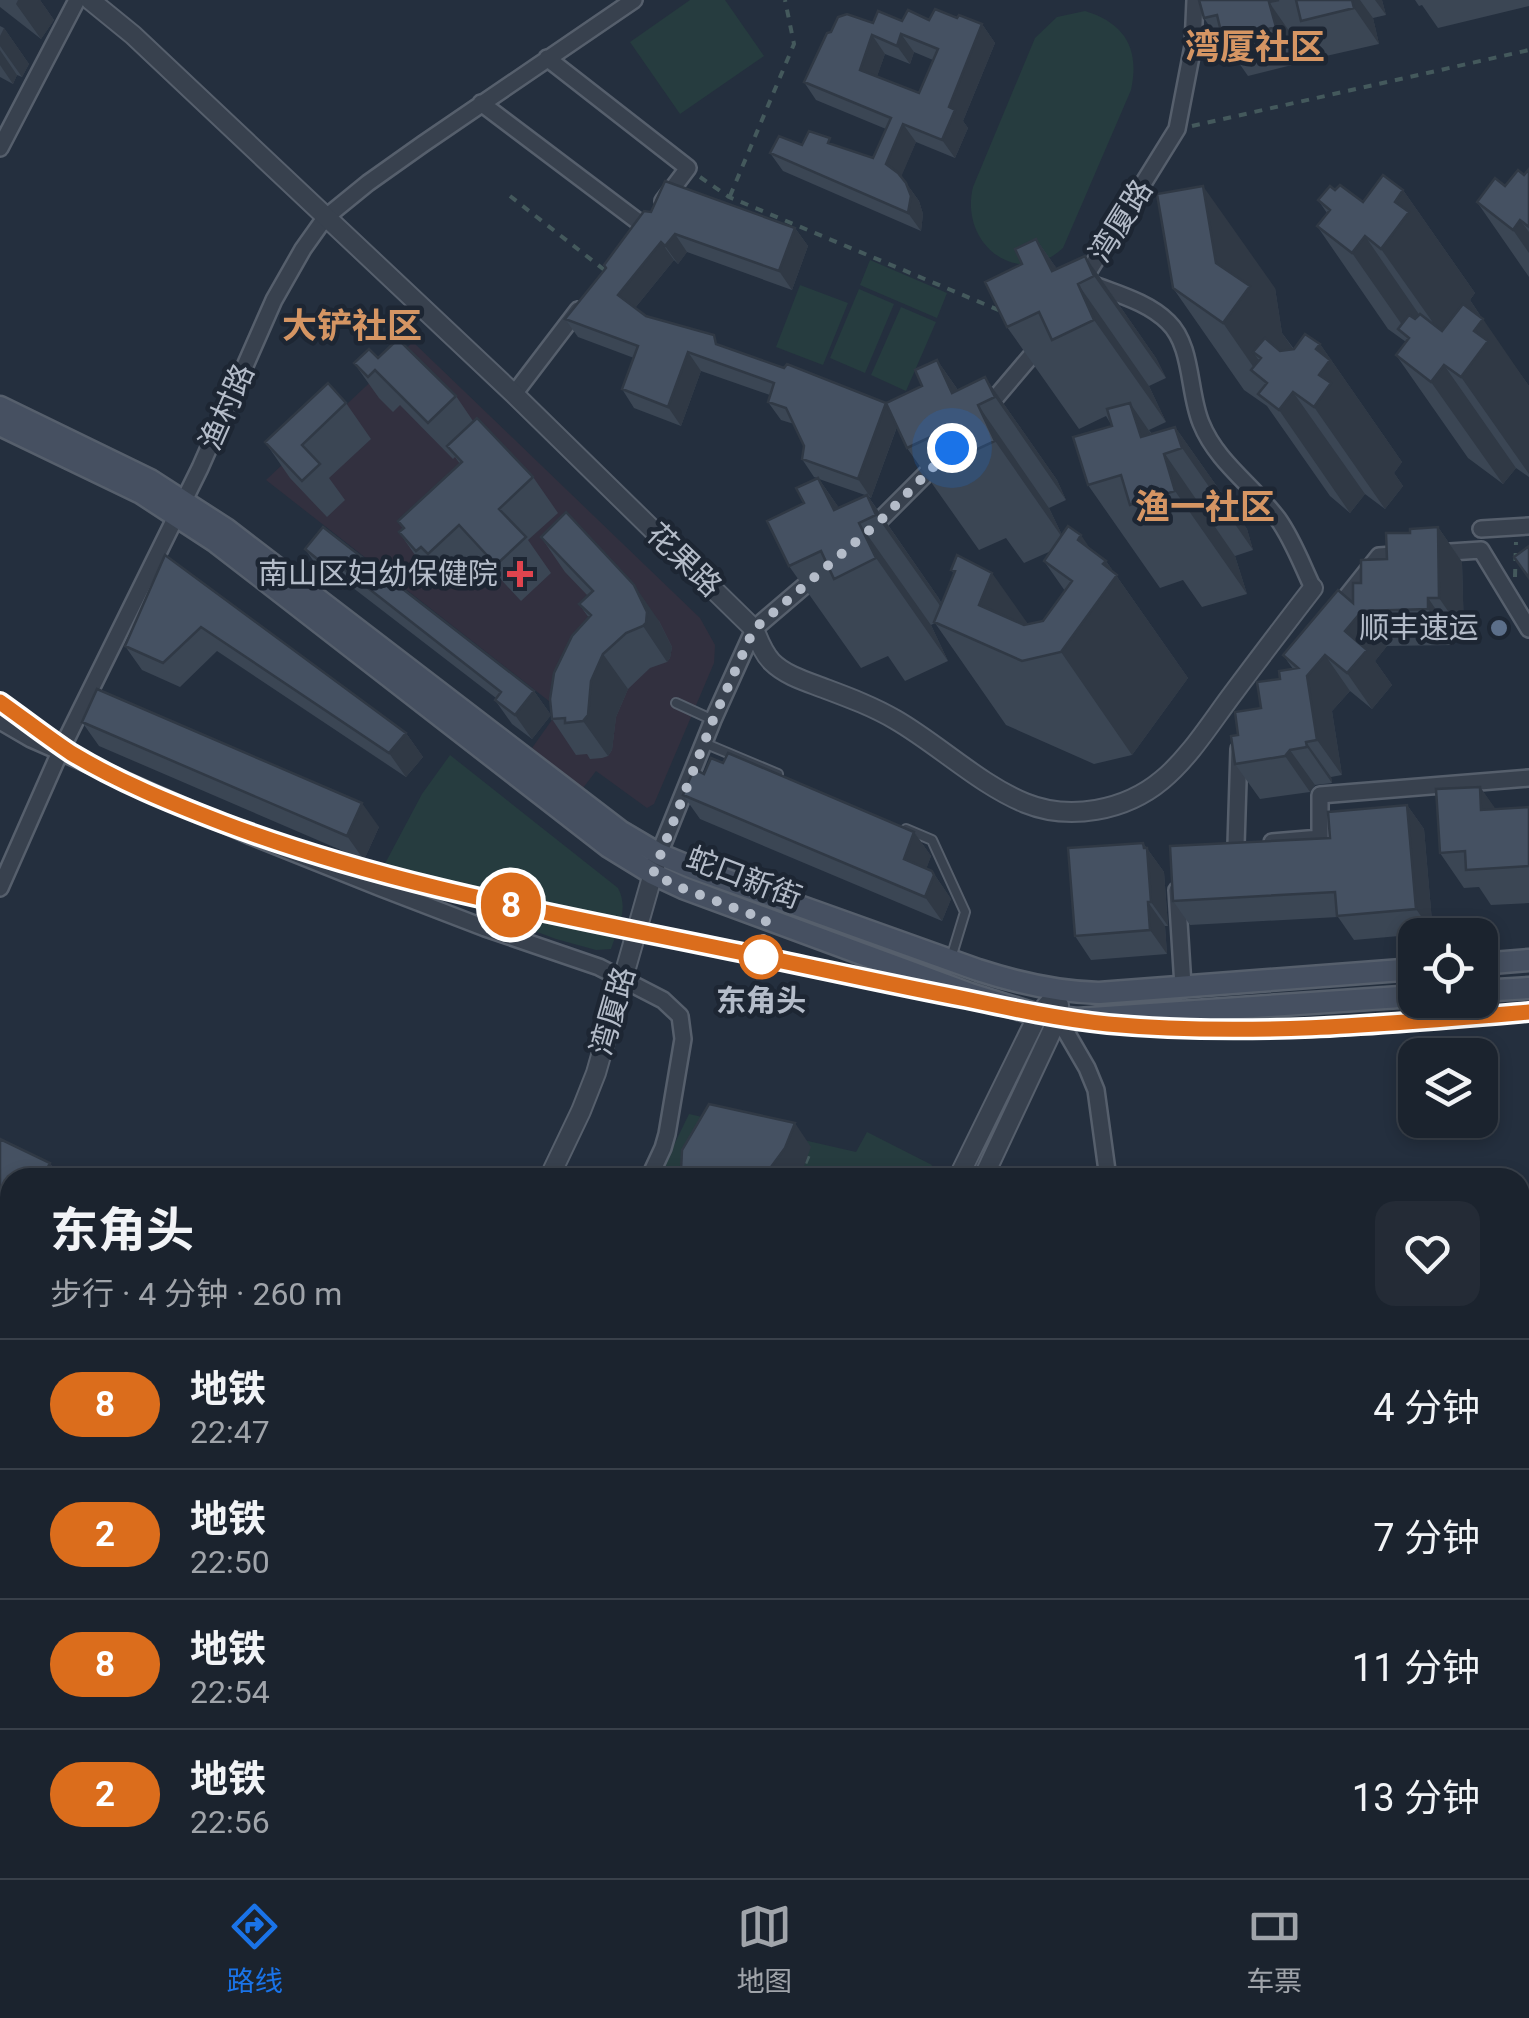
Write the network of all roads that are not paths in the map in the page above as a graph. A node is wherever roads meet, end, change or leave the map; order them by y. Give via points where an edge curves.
1 (77, 0) edge
2 (90, 0) edge
3 (634, 0) edge
4 (1195, 0) edge
5 (547, 58) junction
6 (481, 103) junction
7 (0, 148) edge
8 (325, 218) junction
9 (644, 226) junction
10 (631, 241) edge
11 (584, 302) edge
12 (1051, 332) edge
13 (514, 394) junction
14 (0, 407) edge
15 (976, 420) edge
16 (0, 426) edge
17 (952, 448) edge
18 (180, 509) junction
19 (1523, 526) edge
20 (1480, 529) dead end
21 (852, 545) edge
22 (824, 569) edge
23 (1313, 588) joint
24 (1321, 628) edge
25 (754, 629) junction
26 (1529, 629) edge
27 (676, 703) dead end
28 (713, 720) junction
29 (0, 721) edge
30 (1240, 729) edge
31 (704, 743) junction
32 (60, 752) junction
33 (1529, 778) edge
34 (792, 780) edge
35 (897, 825) edge
36 (656, 864) junction
37 (1176, 870) edge
38 (0, 888) edge
39 (951, 960) junction
40 (1529, 960) edge
41 (1498, 963) edge
42 (1398, 970) edge
43 (623, 978) junction
44 (1183, 986) junction
45 (1529, 988) edge
46 (1060, 991) junction
47 (1498, 991) edge
48 (1398, 997) edge
49 (1048, 1016) junction
50 (554, 1168) edge
51 (654, 1168) edge
52 (964, 1168) edge
53 (987, 1168) edge
54 (1107, 1168) edge

1 - 7 street
2 - 8 street, 花果路
3 - 5 street, 渔村路
4 - 23 street, 湾厦路 via 1177,129 1079,287 1150,308 1176,331 1201,425 1278,519
5 - 6 street, 渔村路
5 - 9 street via 688,168
6 - 8 street, 渔村路
6 - 9 street
8 - 13 street, 花果路
8 - 18 street, 渔村路 via 274,300
9 - 10 street
11 - 13 street
12 - 15 street
13 - 25 street, 花果路
14 - 18 main road, 蛇口新街 via 150,480
16 - 18 main road, 蛇口新街
17 - 21 street
18 - 32 street, 渔村路
18 - 36 main road, 蛇口新街 via 609,847
19 - 20 street
22 - 25 street, 湾厦路
23 - 25 street, 花果路 via 1162,780 1127,801 1087,811 1044,809 1011,796 894,719 787,673 764,652
24 - 26 street via 1379,556 1481,550
25 - 28 street, 湾厦路
27 - 28 lane
28 - 31 street, 湾厦路
29 - 32 street
30 - 33 street via 1228,845 1320,838 1320,795
31 - 34 lane
31 - 36 street, 湾厦路
32 - 38 street, 渔村路
32 - 43 street via 380,888
35 - 39 lane via 932,840 965,912
36 - 39 main road, 蛇口新街 via 693,868
36 - 43 street, 湾厦路
36 - 49 main road, 蛇口新街 via 716,902
37 - 44 street
39 - 46 main road, 蛇口新街
40 - 41 main road
42 - 44 main road, 蛇口新街
43 - 50 street, 湾厦路 via 591,1086
43 - 51 street via 674,1008 683,1027 671,1120
44 - 46 main road, 蛇口新街
45 - 47 main road
46 - 49 street
48 - 49 main road, 蛇口新街 via 1123,1018
49 - 52 street
49 - 53 street
49 - 54 street via 1096,1090

